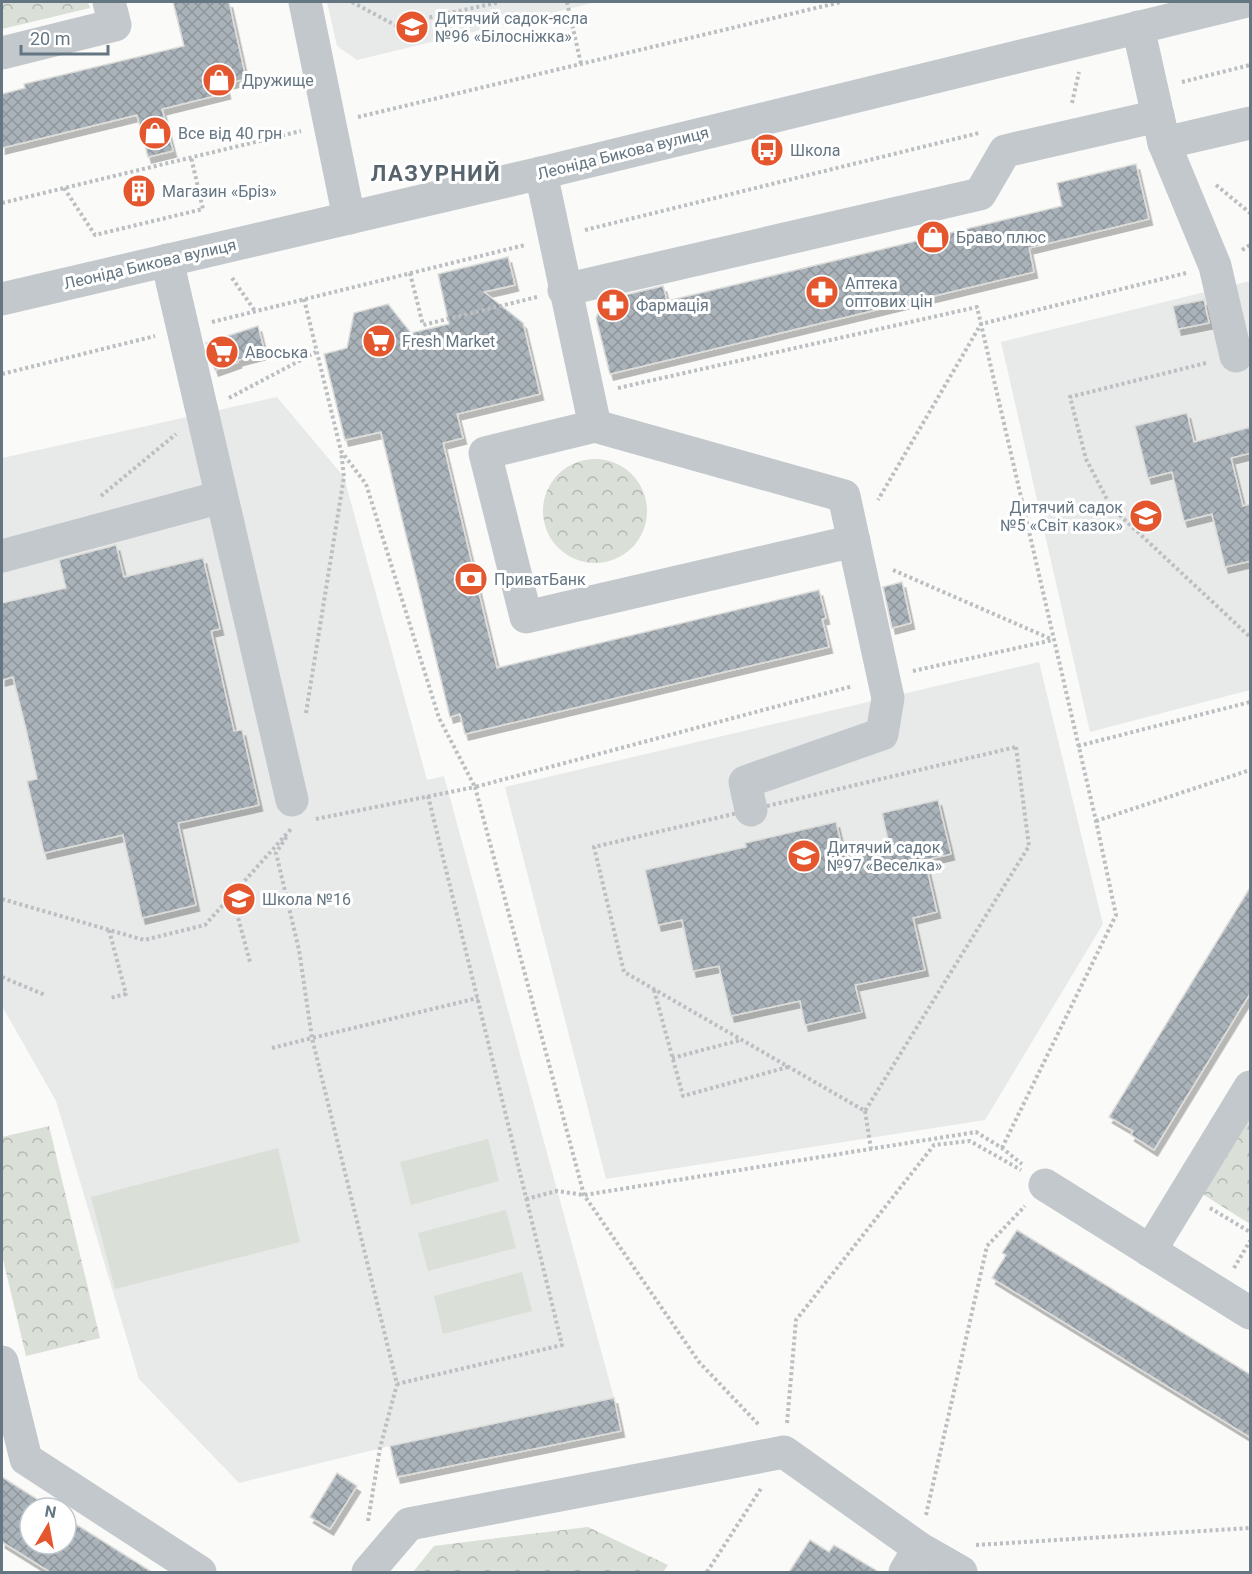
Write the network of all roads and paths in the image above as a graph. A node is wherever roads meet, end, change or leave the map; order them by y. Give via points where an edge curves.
1 (109, 2) edge
2 (305, 2) edge
3 (352, 2) edge
4 (500, 2) edge
5 (567, 2) edge
6 (842, 2) edge
7 (1243, 2) edge
8 (824, 4) edge
9 (1168, 11) edge
10 (1138, 27) junction
11 (2, 53) edge
12 (581, 64) junction
13 (1251, 65) edge
14 (1158, 116) junction
15 (1251, 123) edge
16 (330, 124) junction
17 (988, 130) dead end
18 (191, 157) junction
19 (541, 173) junction
20 (63, 188) junction
21 (2, 203) edge
22 (349, 218) junction
23 (554, 237) junction
24 (167, 260) junction
25 (1215, 266) junction
26 (410, 273) junction
27 (564, 290) junction
28 (2, 299) edge
29 (981, 324) junction
30 (183, 329) junction
31 (316, 352) dead end
32 (1236, 356) joint
33 (2, 374) edge
34 (591, 410) junction
35 (203, 413) junction
36 (341, 451) dead end
37 (221, 497) junction
38 (94, 501) dead end
39 (855, 547) junction
40 (2, 556) edge
41 (1251, 637) edge
42 (1053, 640) junction
43 (1251, 702) edge
44 (305, 719) dead end
45 (1078, 746) junction
46 (1251, 770) edge
47 (428, 796) junction
48 (300, 810) joint
49 (751, 810) junction
50 (1096, 821) junction
51 (232, 894) junction
52 (2, 899) edge
53 (109, 930) junction
54 (250, 962) dead end
55 (2, 977) edge
56 (654, 989) junction
57 (45, 994) dead end
58 (110, 998) dead end
59 (477, 998) junction
60 (312, 1038) junction
61 (741, 1040) junction
62 (272, 1048) dead end
63 (672, 1058) junction
64 (788, 1067) junction
65 (1251, 1087) edge
66 (865, 1111) junction
67 (1002, 1148) junction
68 (871, 1149) junction
69 (1045, 1185) junction
70 (1185, 1193) junction
71 (584, 1196) junction
72 (526, 1199) junction
73 (1251, 1232) edge
74 (1150, 1251) junction
75 (1251, 1313) edge
76 (2, 1362) edge
77 (397, 1384) junction
78 (784, 1452) junction
79 (367, 1527) dead end
80 (1251, 1528) edge
81 (964, 1559) edge
82 (912, 1560) edge
83 (200, 1572) edge
84 (368, 1572) edge
85 (708, 1572) edge

1 - 11 street via 115,25
2 - 16 street
3 - 4 path via 395,26
5 - 12 path
6 - 8 path
7 - 9 street, Леоніда Бикова вулиця
8 - 12 path
9 - 10 street, Леоніда Бикова вулиця
10 - 14 street
10 - 19 street, Леоніда Бикова вулиця
12 - 16 path
13 - 14 path
14 - 15 street
14 - 25 street
14 - 27 street via 1005,151 980,194
16 - 18 path
16 - 22 street
17 - 23 path
18 - 20 path
18 - 20 path via 203,209 95,235
19 - 22 street, Леоніда Бикова вулиця
19 - 23 street
20 - 21 path
22 - 24 street, Леоніда Бикова вулиця
23 - 26 path
23 - 27 street
24 - 28 street, Леоніда Бикова вулиця
24 - 30 street
25 - 29 path
25 - 32 street
26 - 27 path via 423,325
26 - 30 path
27 - 34 street
29 - 34 path via 977,307
29 - 39 path
29 - 42 path
30 - 33 path
30 - 35 street
31 - 35 path
32 - 41 path via 1071,397 1086,459 1111,507
34 - 39 street via 844,496
34 - 39 street via 485,453 526,617
35 - 37 street
35 - 38 path
36 - 44 path via 344,477
37 - 40 street
37 - 48 street
39 - 42 path
39 - 49 street via 888,698 882,734 745,782
42 - 45 path
43 - 45 path
45 - 50 path
46 - 50 path
47 - 48 path
47 - 59 path
47 - 71 path via 475,787
49 - 56 path via 594,848 624,972
49 - 66 path via 1016,747 1029,846
50 - 67 path via 1116,915
51 - 53 path via 205,926 144,940
51 - 54 path
51 - 60 path via 297,823 276,853 299,950
52 - 53 path
53 - 58 path via 126,994
55 - 57 path
56 - 61 path
56 - 63 path
59 - 60 path
59 - 72 path
60 - 62 path
60 - 77 path
61 - 63 path
61 - 64 path
63 - 64 path via 682,1096
64 - 66 path
65 - 70 street
66 - 68 path
67 - 68 path via 976,1132
67 - 69 path
68 - 71 path
69 - 74 street
69 - 78 path via 970,1141 934,1145 796,1320
69 - 82 path via 987,1246
70 - 73 path
70 - 74 street
71 - 72 path via 557,1191
71 - 78 path via 699,1362
72 - 77 path via 562,1345
74 - 75 street
76 - 83 street via 26,1459
77 - 79 path via 380,1448
78 - 82 street
78 - 84 street via 409,1524
78 - 85 path
80 - 81 path
81 - 82 street

